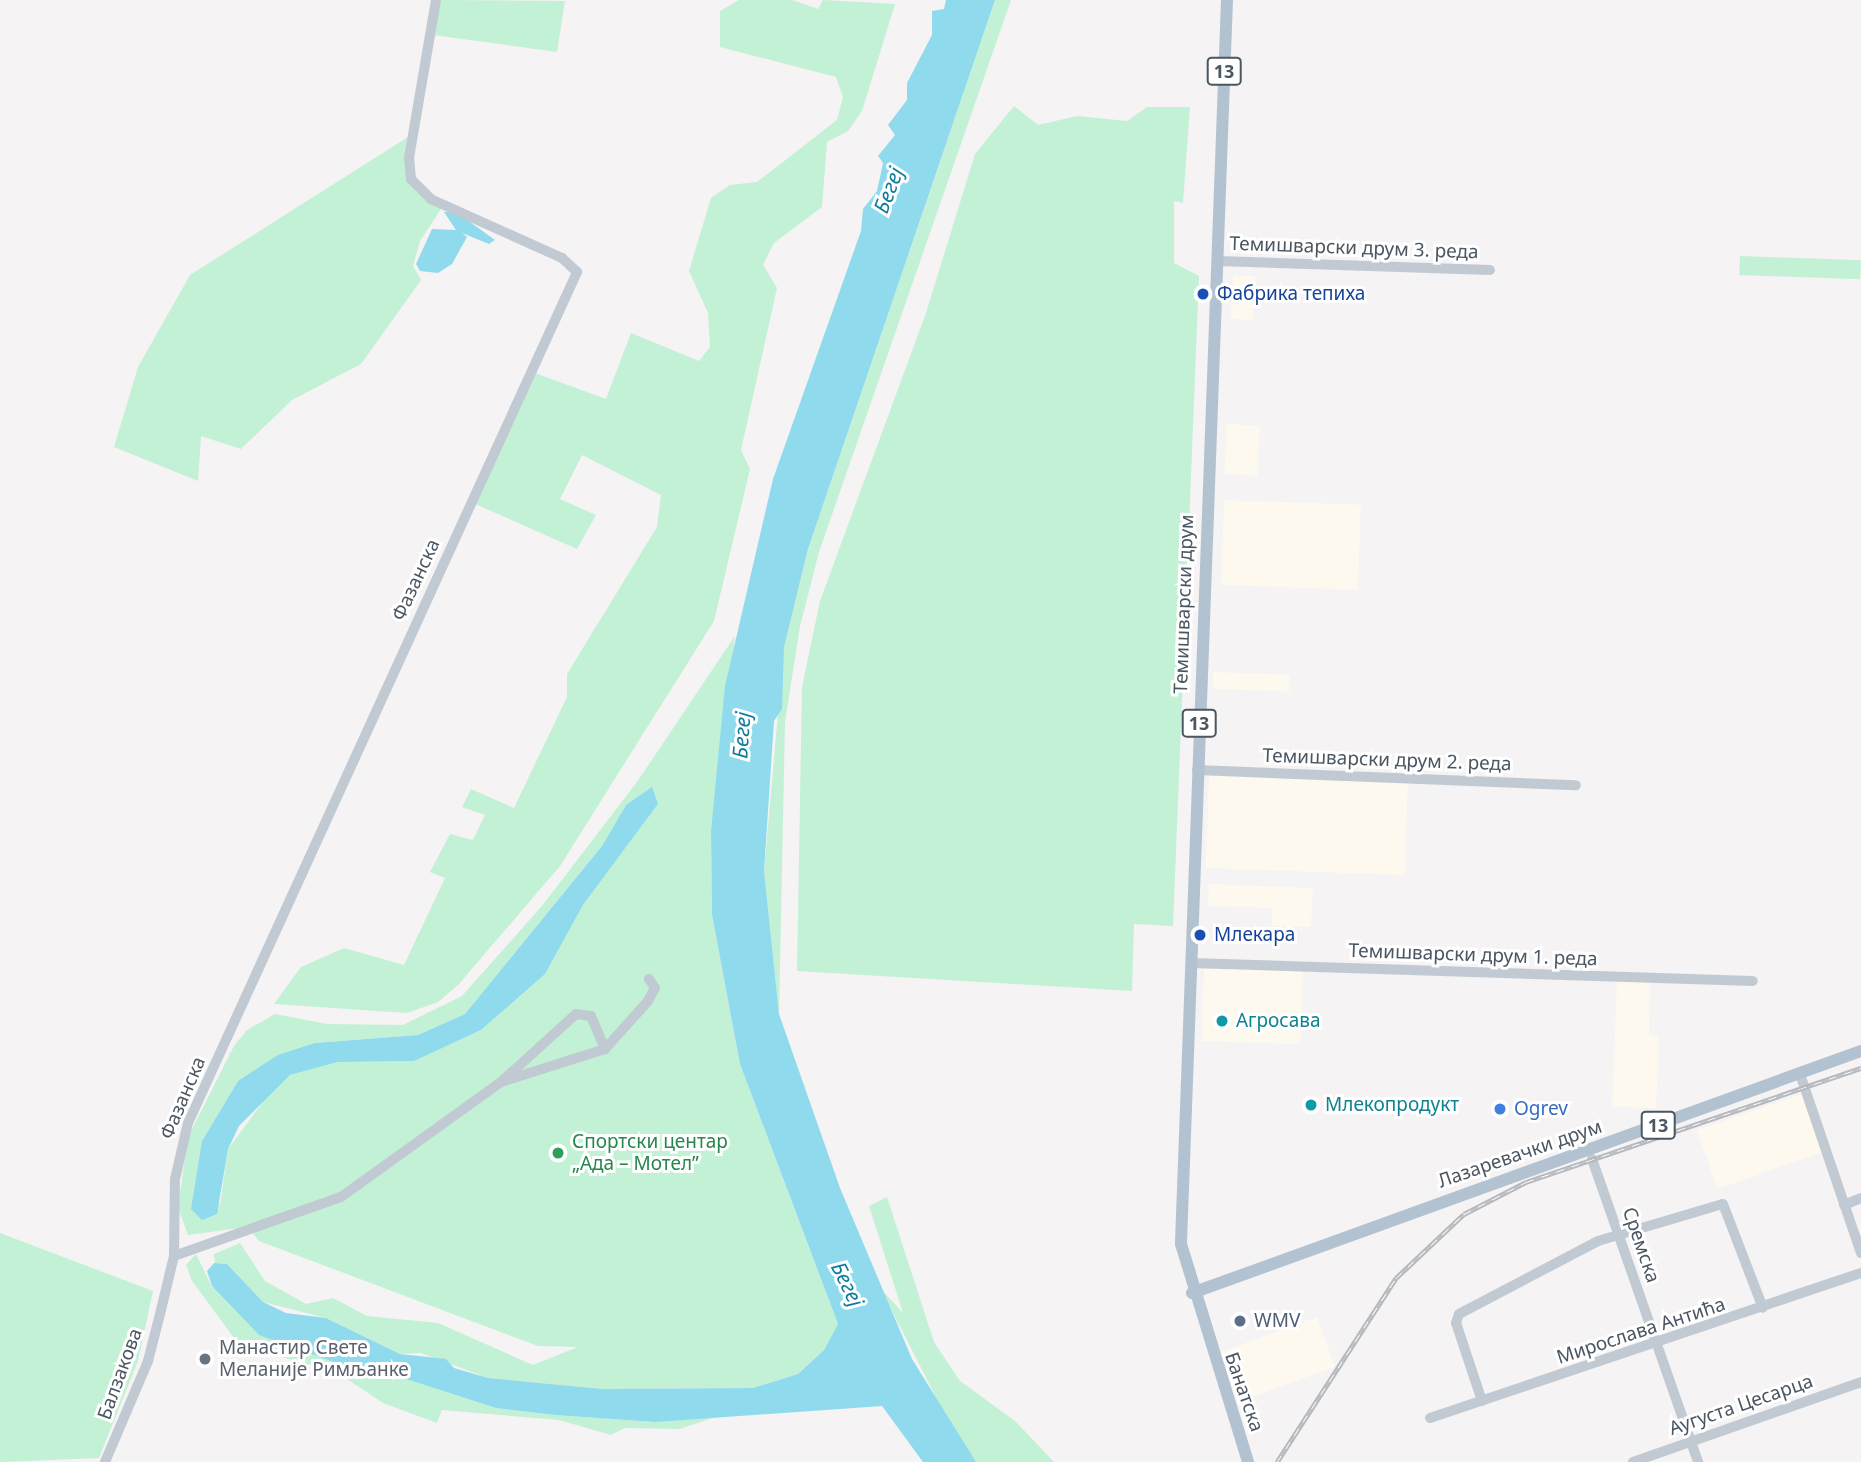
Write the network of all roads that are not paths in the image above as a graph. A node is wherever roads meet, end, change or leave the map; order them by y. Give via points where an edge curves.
1 (436, 0) edge
2 (1227, 0) edge
3 (1218, 261) junction
4 (1490, 270) dead end
5 (1197, 770) junction
6 (1576, 785) dead end
7 (1191, 963) junction
8 (649, 979) dead end
9 (1754, 981) dead end
10 (605, 1049) junction
11 (1861, 1051) edge
12 (1800, 1074) junction
13 (501, 1082) junction
14 (1592, 1160) dead end
15 (1861, 1198) edge
16 (1844, 1205) junction
17 (1619, 1234) junction
18 (1861, 1253) edge
19 (174, 1256) junction
20 (1861, 1273) edge
21 (1192, 1293) junction
22 (1763, 1308) junction
23 (1657, 1345) junction
24 (1861, 1382) edge
25 (1482, 1401) junction
26 (1430, 1418) dead end
27 (1691, 1442) junction
28 (105, 1462) edge
29 (1248, 1462) edge
30 (1633, 1462) edge
31 (1698, 1462) edge

1 - 19 street, Фазанска via 409,158 411,179 431,199 562,258 577,272 188,1123 175,1179
2 - 3 main road, Темишварски друм / 13
3 - 4 street, Темишварски друм 3. реда
3 - 5 main road, Темишварски друм / 13
5 - 6 street, Темишварски друм 2. реда
5 - 7 main road, Темишварски друм / 13
7 - 9 street, Темишварски друм 1. реда
7 - 21 main road, Темишварски друм / 13 via 1181,1244
8 - 10 street via 655,988 648,1001
10 - 13 street
10 - 13 street via 592,1016 580,1012
11 - 12 main road, Лазаревачки друм / 13
12 - 16 street
12 - 21 main road, Лазаревачки друм / 13
13 - 19 street via 341,1197
14 - 17 street, Сремска
15 - 16 street
16 - 18 street
17 - 22 street via 1719,1202 1727,1207
17 - 23 street, Сремска
17 - 25 street via 1459,1314 1456,1323
19 - 28 street, Балзакова via 148,1361
20 - 22 street, Мирослава Антића
21 - 29 main road, Банатска
22 - 23 street, Мирослава Антића
23 - 25 street, Мирослава Антића
23 - 27 street, Сремска
24 - 27 street, Аугуста Цесарца
25 - 26 street, Мирослава Антића
27 - 30 street, Аугуста Цесарца
27 - 31 street, Сремска

